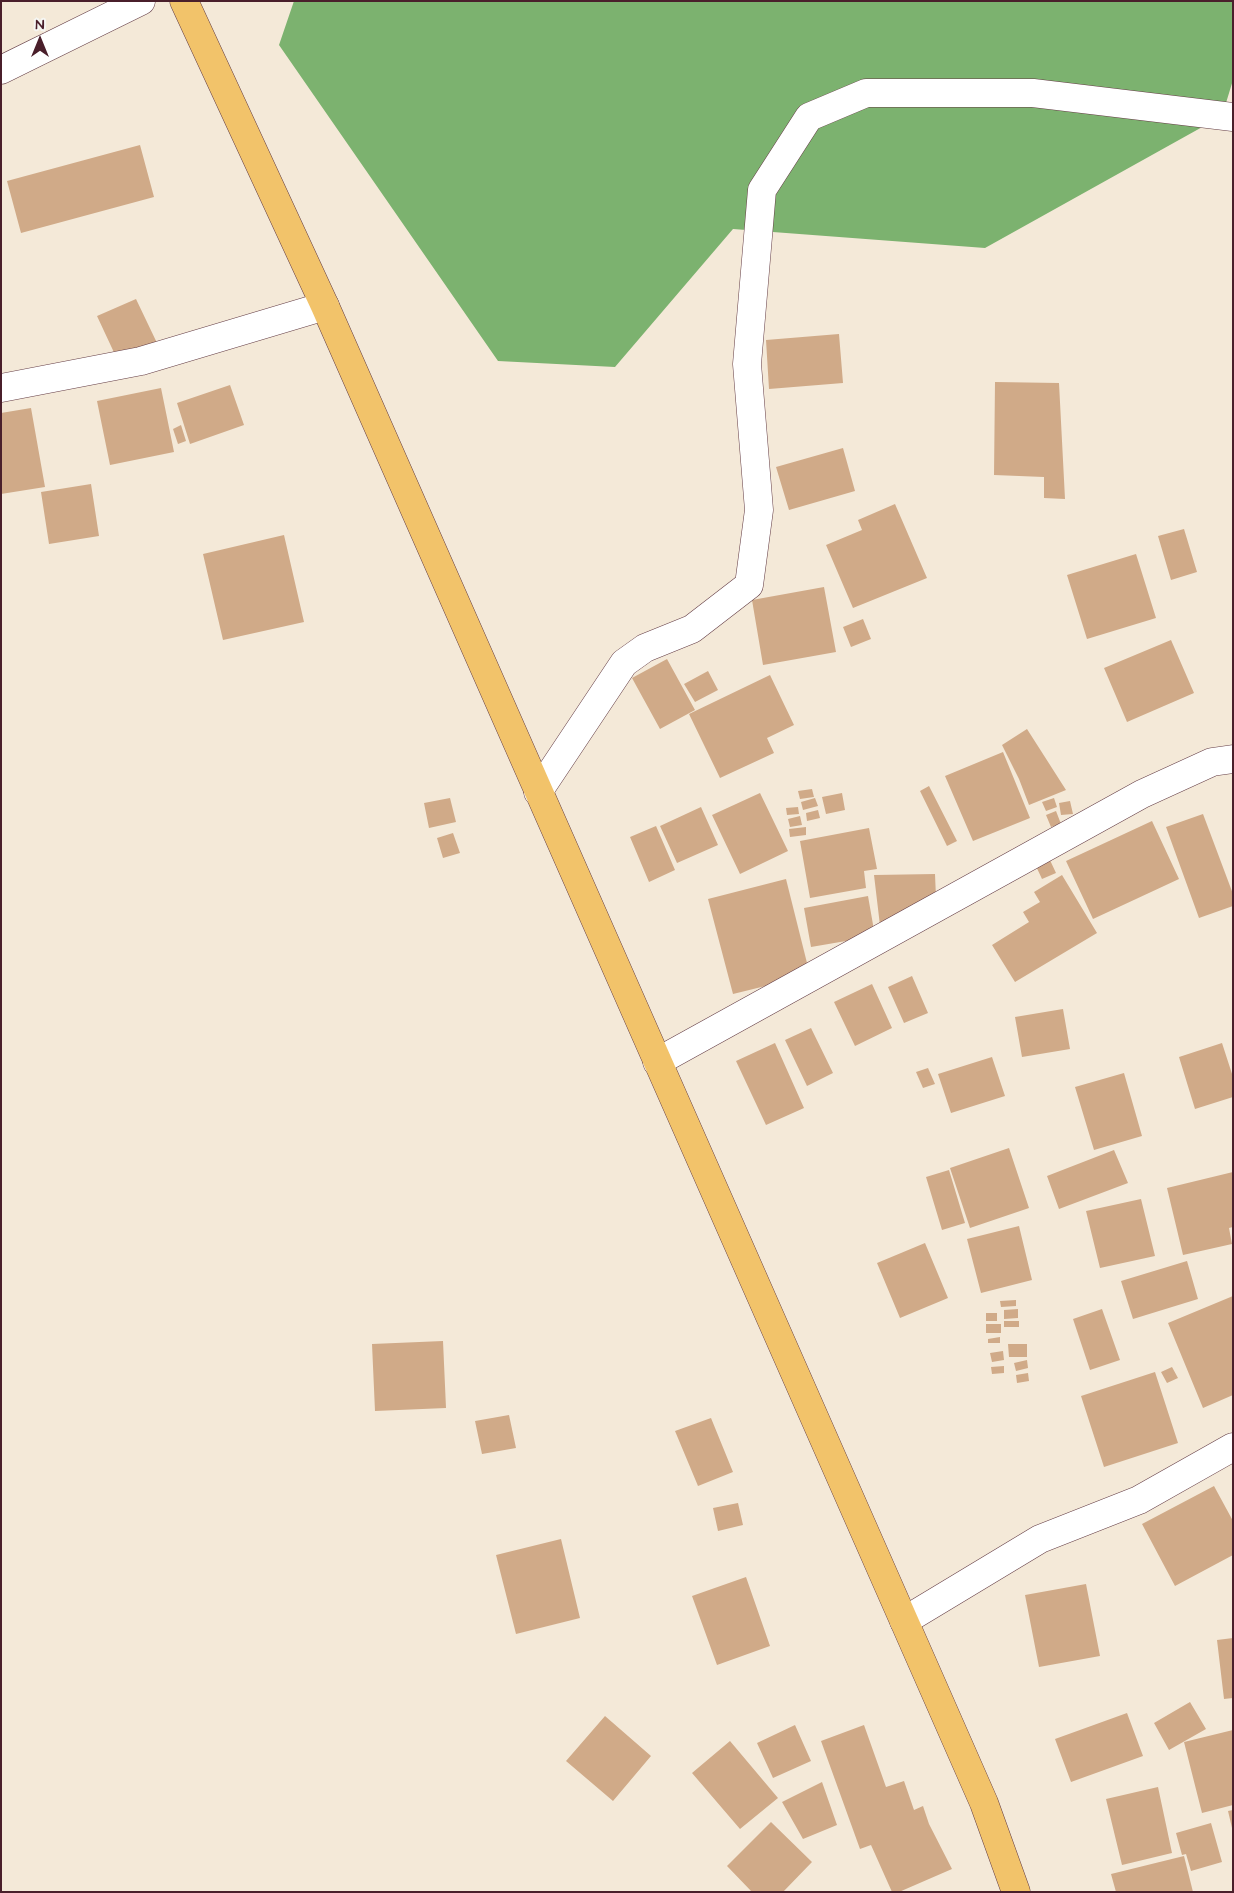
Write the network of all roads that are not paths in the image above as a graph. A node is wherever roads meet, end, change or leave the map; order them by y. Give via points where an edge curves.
1 (140, 1) edge
2 (184, 1) edge
3 (1, 70) edge
4 (1233, 116) edge
5 (325, 306) junction
6 (1, 388) edge
7 (1233, 759) edge
8 (538, 792) junction
9 (657, 1062) junction
10 (1233, 1447) edge
11 (904, 1621) junction
12 (1016, 1892) edge

1 - 3 street
2 - 5 main road
4 - 8 street via 1033,93 866,93 809,117 762,190 747,364 759,510 749,585 692,629 645,648 624,663
5 - 6 street via 140,361
5 - 8 main road
7 - 9 street via 1212,762 1142,794
8 - 9 main road
9 - 11 main road
10 - 11 street via 1139,1500 1040,1539
11 - 12 main road via 984,1804

